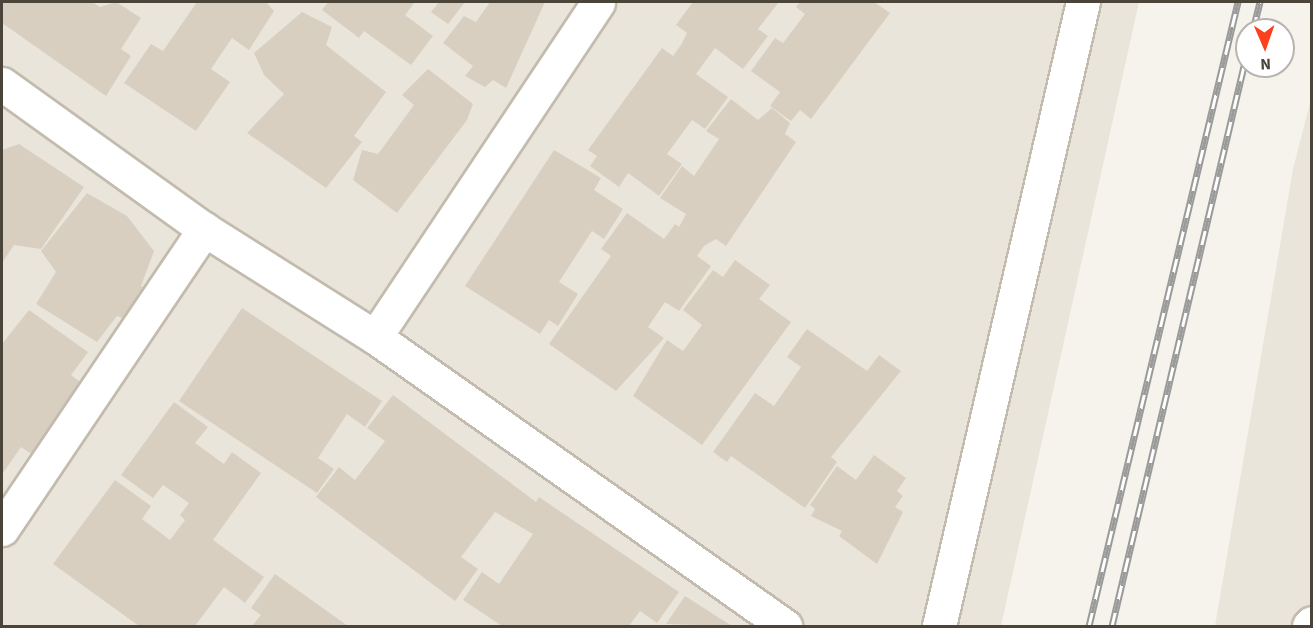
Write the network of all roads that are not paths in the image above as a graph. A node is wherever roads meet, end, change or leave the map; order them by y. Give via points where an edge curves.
1 (598, 2) edge
2 (1083, 2) edge
3 (2, 84) edge
4 (204, 229) junction
5 (375, 337) junction
6 (2, 529) edge
7 (785, 627) edge
8 (939, 627) edge

1 - 5 street
2 - 8 street
3 - 4 street
4 - 5 street
4 - 6 street
5 - 7 street

